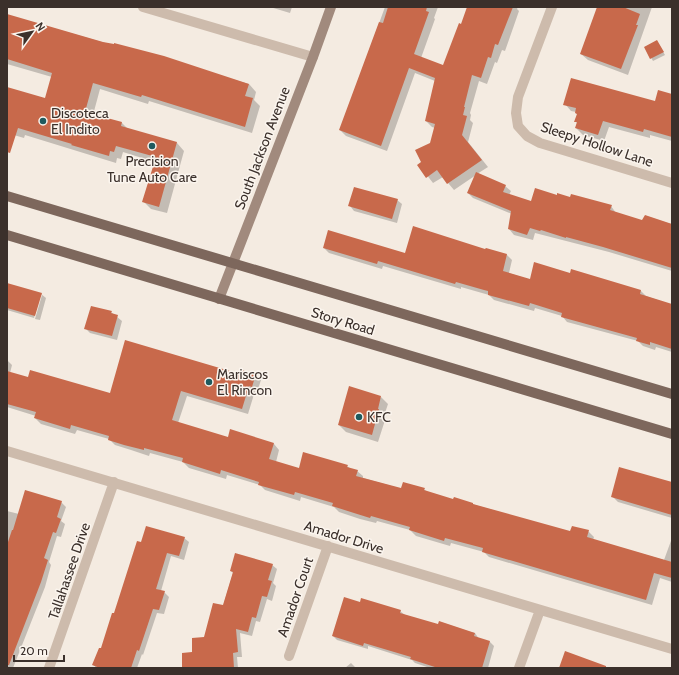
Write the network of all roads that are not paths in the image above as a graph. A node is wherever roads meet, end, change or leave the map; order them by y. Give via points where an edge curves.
1 (144, 7) edge
2 (331, 7) edge
3 (552, 7) edge
4 (312, 58) junction
5 (672, 183) edge
6 (7, 196) edge
7 (7, 235) edge
8 (232, 263) junction
9 (219, 299) junction
10 (672, 394) edge
11 (672, 434) edge
12 (7, 451) edge
13 (114, 482) junction
14 (328, 546) junction
15 (540, 610) junction
16 (672, 649) edge
17 (289, 656) dead end
18 (50, 668) edge
19 (519, 668) edge

1 - 4 street
2 - 4 main road, South Jackson Avenue
3 - 5 street, Sleepy Hollow Lane via 518,97 518,126 527,136 540,143
4 - 8 main road, South Jackson Avenue
6 - 8 main road, Story Road
7 - 9 main road, Story Road
8 - 9 main road, South Jackson Avenue
8 - 10 main road, Story Road
9 - 11 main road, Story Road
12 - 13 street, Amador Drive
13 - 14 street, Amador Drive
13 - 18 street, Tallahassee Drive
14 - 15 street, Amador Drive
14 - 17 street, Amador Court
15 - 16 street, Amador Drive
15 - 19 street

